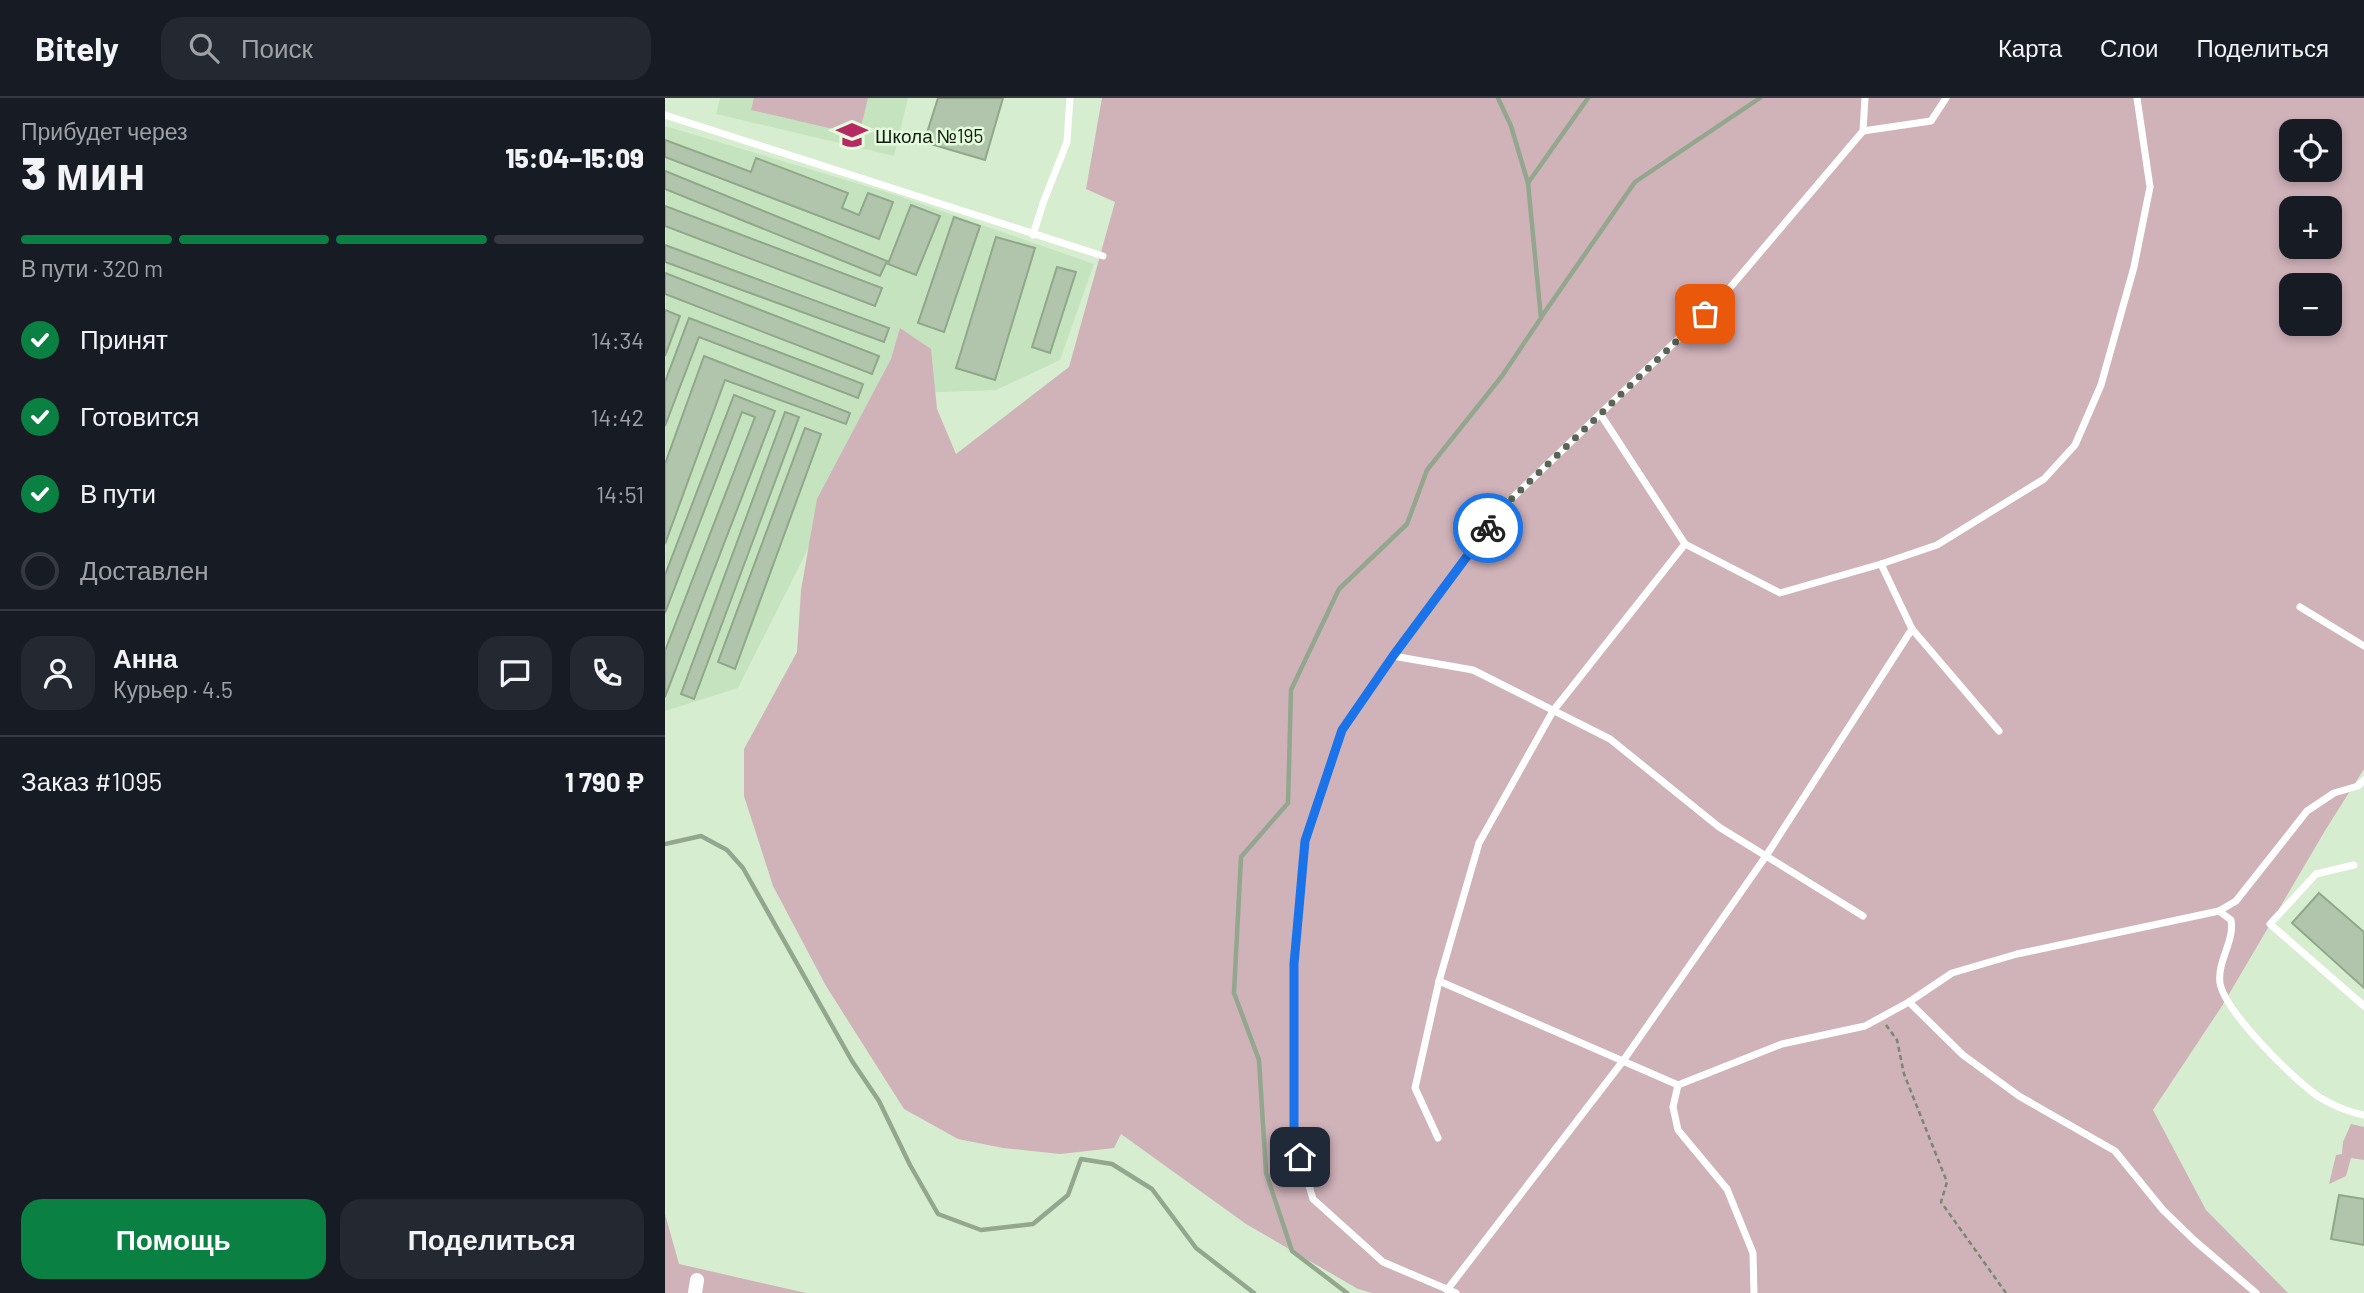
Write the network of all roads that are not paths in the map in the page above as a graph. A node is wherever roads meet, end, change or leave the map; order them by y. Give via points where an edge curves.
1 (1070, 98) edge
2 (1865, 98) edge
3 (1946, 98) edge
4 (2137, 98) edge
5 (665, 115) edge
6 (1863, 131) junction
7 (1033, 235) junction
8 (1103, 256) dead end
9 (1601, 415) junction
10 (1685, 544) junction
11 (1881, 564) junction
12 (2300, 607) dead end
13 (1912, 629) junction
14 (2364, 646) edge
15 (1393, 656) junction
16 (1553, 711) junction
17 (1999, 731) dead end
18 (2364, 780) edge
19 (1766, 856) junction
20 (2354, 865) dead end
21 (2219, 911) junction
22 (1863, 916) dead end
23 (1439, 981) junction
24 (1909, 1002) junction
25 (2364, 1006) edge
26 (1623, 1061) junction
27 (1678, 1085) junction
28 (2364, 1115) edge
29 (1438, 1138) dead end
30 (1447, 1290) junction
31 (1456, 1293) edge
32 (1754, 1293) edge
33 (2256, 1293) edge

1 - 7 lane via 1067,142
2 - 6 lane
3 - 6 lane via 1931,121
4 - 11 lane via 2150,187 2134,267 2101,385 2075,445 2032,487 1937,545
5 - 7 lane
6 - 9 lane via 1723,296
7 - 8 lane
9 - 10 lane
9 - 15 lane via 1503,507
10 - 11 lane via 1780,593
10 - 16 lane
11 - 13 lane
12 - 14 lane
13 - 17 lane
13 - 19 lane
15 - 16 lane via 1473,670
15 - 30 lane via 1342,730 1305,841 1294,964 1294,1136 1313,1199 1383,1262
16 - 19 lane via 1610,739 1719,827
16 - 23 lane via 1479,843
18 - 21 lane via 2307,811 2236,901
19 - 22 lane
19 - 26 lane
20 - 25 lane via 2316,874 2270,924
21 - 24 lane via 2017,954 1952,973
21 - 28 lane via 2231,920 2233,931 2220,983 2234,1010 2279,1065 2320,1097
23 - 26 lane
23 - 29 lane via 1415,1088
24 - 27 lane via 1865,1026 1782,1044
24 - 33 lane via 1963,1055 2008,1088 2115,1151 2163,1210
26 - 27 lane
26 - 30 lane
27 - 32 lane via 1673,1107 1678,1130 1727,1189 1753,1253
30 - 31 lane

